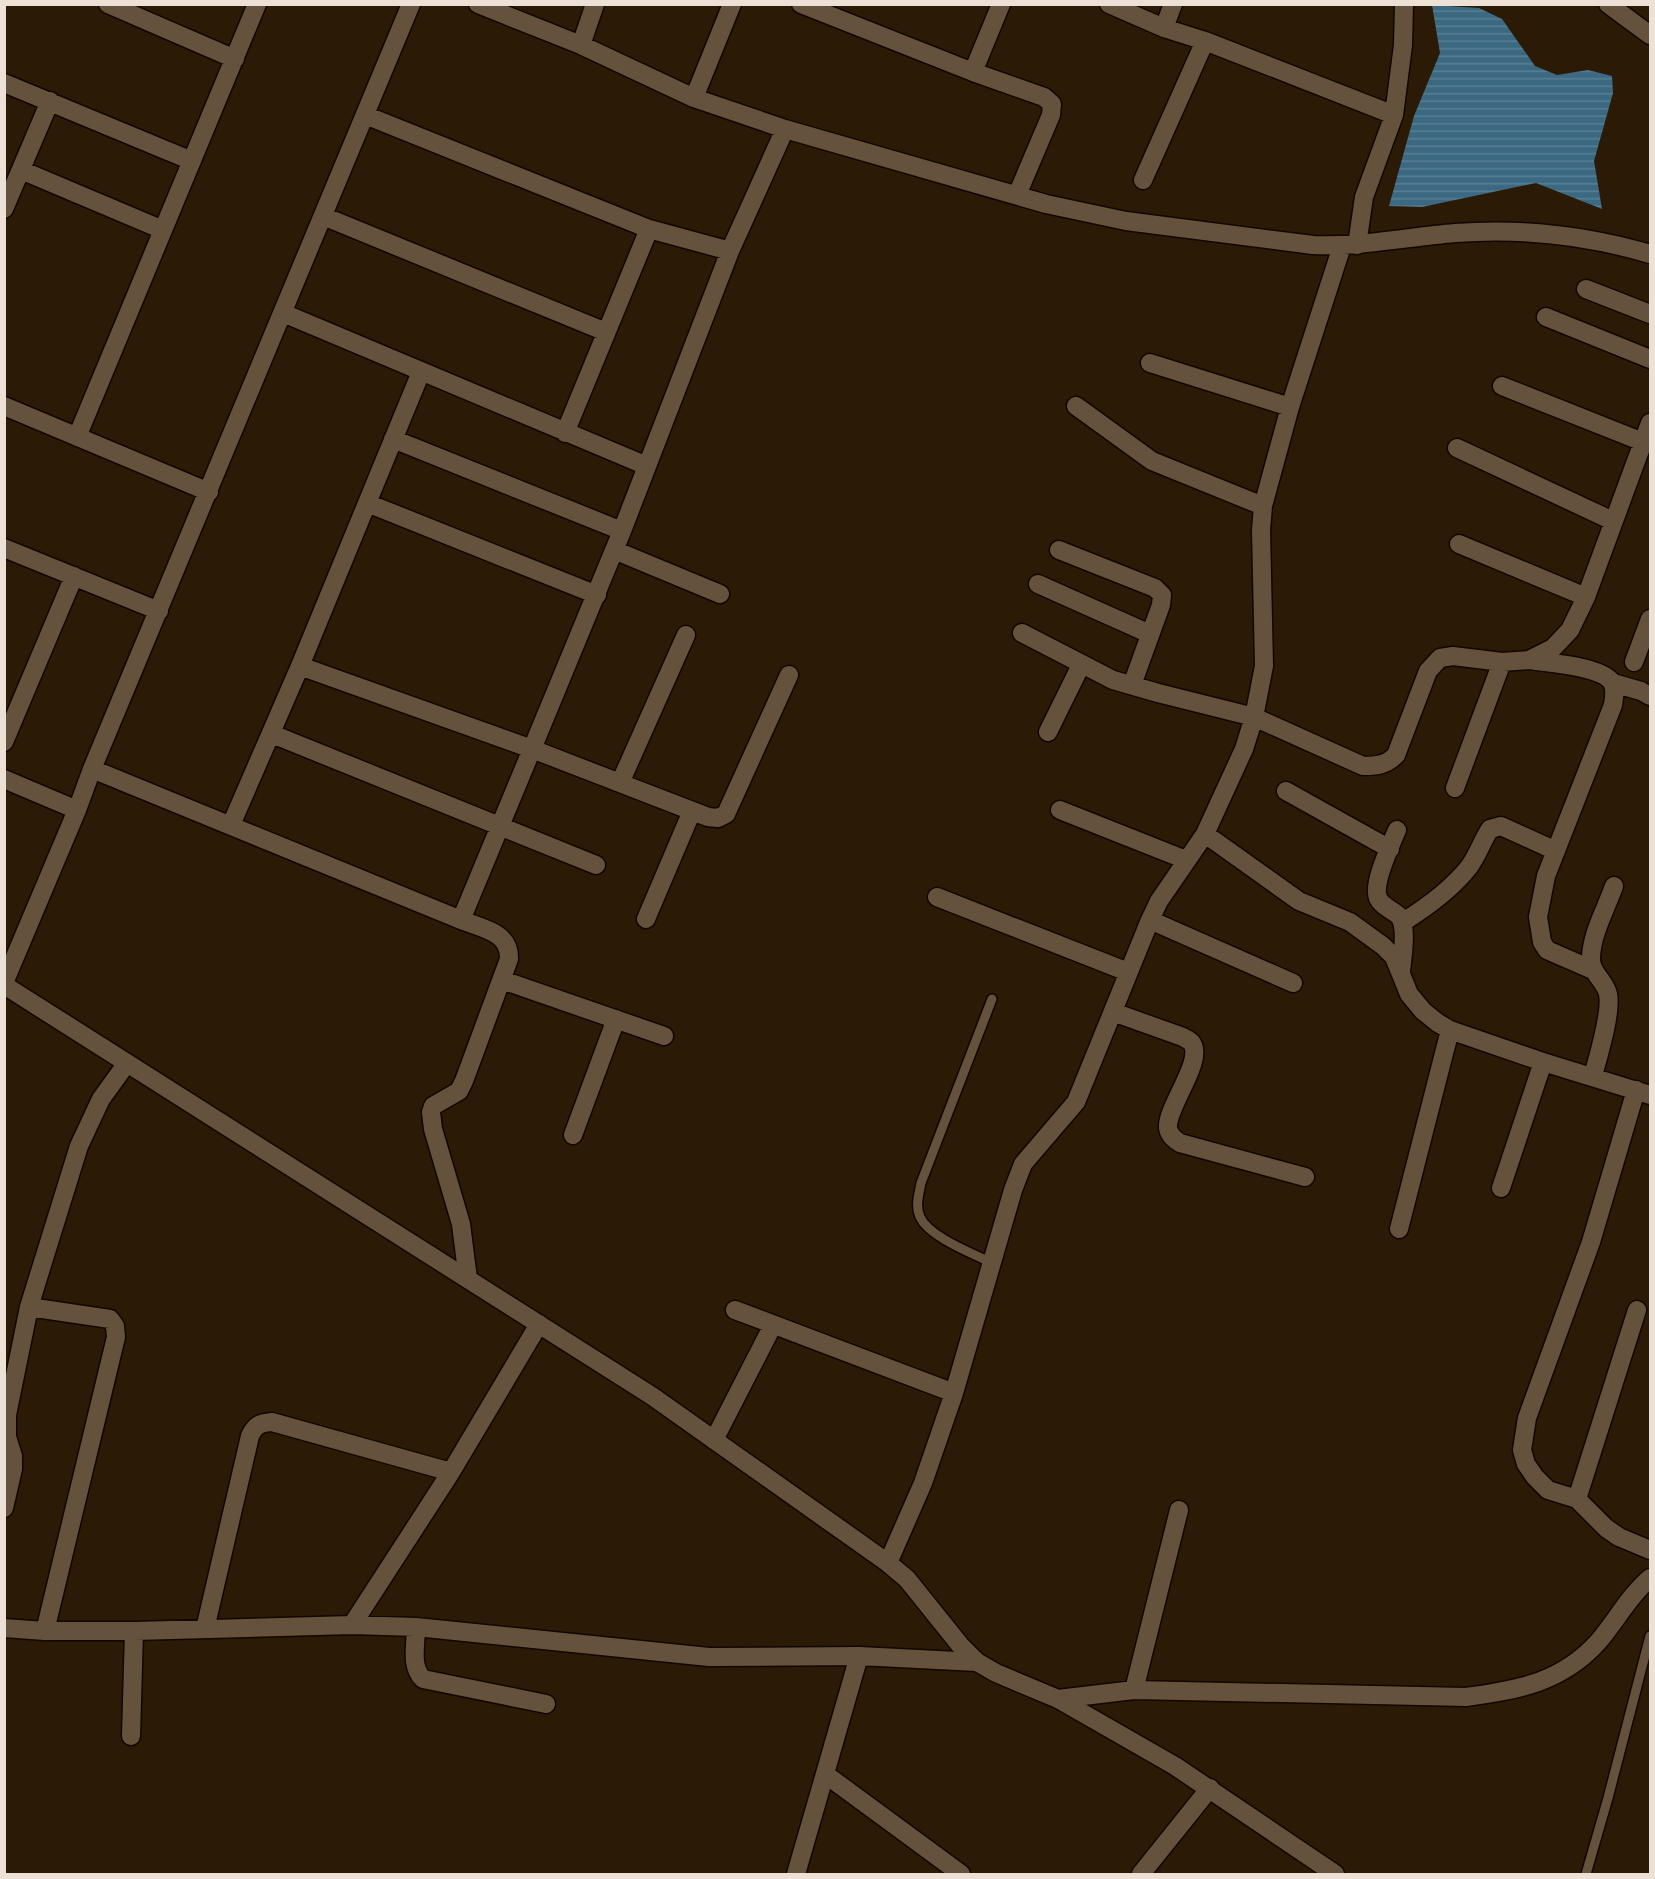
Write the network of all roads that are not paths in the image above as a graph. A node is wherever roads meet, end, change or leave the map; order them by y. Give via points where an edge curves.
1 (108, 4) edge
2 (257, 4) edge
3 (411, 4) edge
4 (478, 4) edge
5 (595, 4) edge
6 (732, 4) edge
7 (801, 4) edge
8 (1001, 4) edge
9 (1109, 4) edge
10 (1173, 4) edge
11 (1404, 4) edge
12 (1608, 4) edge
13 (828, 10) edge
14 (1633, 12) edge
15 (1164, 28) junction
16 (1650, 35) edge
17 (1205, 41) junction
18 (581, 45) junction
19 (234, 59) junction
20 (973, 72) junction
21 (4, 83) edge
22 (694, 98) junction
23 (50, 101) junction
24 (365, 115) junction
25 (1394, 115) junction
26 (785, 129) junction
27 (192, 160) junction
28 (21, 170) junction
29 (1143, 180) dead end
30 (1017, 195) junction
31 (4, 209) edge
32 (323, 216) junction
33 (649, 229) junction
34 (163, 230) junction
35 (1350, 246) junction
36 (730, 251) junction
37 (1650, 254) edge
38 (1586, 289) dead end
39 (283, 313) junction
40 (1650, 314) edge
41 (1546, 317) dead end
42 (606, 332) junction
43 (1650, 359) edge
44 (1150, 363) dead end
45 (421, 372) junction
46 (1502, 386) dead end
47 (4, 406) edge
48 (1076, 406) dead end
49 (1290, 407) junction
50 (1650, 423) edge
51 (565, 433) junction
52 (77, 437) junction
53 (393, 439) junction
54 (1643, 442) junction
55 (1457, 448) dead end
56 (647, 466) junction
57 (209, 492) junction
58 (367, 503) junction
59 (1263, 506) junction
60 (1613, 521) junction
61 (622, 531) junction
62 (1459, 544) dead end
63 (4, 548) edge
64 (614, 550) junction
65 (1059, 550) dead end
66 (74, 576) junction
67 (1038, 584) dead end
68 (720, 594) dead end
69 (597, 595) junction
70 (1586, 597) junction
71 (159, 611) junction
72 (1650, 619) edge
73 (1022, 633) dead end
74 (1150, 634) junction
75 (686, 635) dead end
76 (1529, 660) junction
77 (1502, 662) junction
78 (1634, 662) dead end
79 (1081, 665) junction
80 (300, 666) junction
81 (789, 675) dead end
82 (1613, 683) junction
83 (1131, 685) junction
84 (1650, 696) edge
85 (1254, 717) junction
86 (1048, 732) dead end
87 (272, 734) junction
88 (4, 742) edge
89 (532, 749) junction
90 (92, 769) junction
91 (4, 779) edge
92 (620, 783) junction
93 (1455, 788) dead end
94 (1286, 791) dead end
95 (77, 810) junction
96 (1060, 810) dead end
97 (692, 811) junction
98 (231, 825) junction
99 (500, 827) junction
100 (1397, 830) dead end
101 (1205, 834) junction
102 (1390, 849) junction
103 (1556, 850) junction
104 (1186, 860) junction
105 (596, 865) dead end
106 (1614, 886) dead end
107 (937, 897) dead end
108 (646, 919) dead end
109 (461, 920) junction
110 (1150, 920) junction
111 (1403, 922) junction
112 (1593, 970) junction
113 (1128, 972) junction
114 (1401, 972) junction
115 (502, 981) junction
116 (1293, 983) dead end
117 (4, 984) edge
118 (992, 999) dead end
119 (1113, 1012) junction
120 (616, 1020) junction
121 (1450, 1030) junction
122 (664, 1036) dead end
123 (1543, 1062) junction
124 (127, 1063) junction
125 (1593, 1076) junction
126 (1643, 1093) edge
127 (573, 1135) dead end
128 (1305, 1177) dead end
129 (1501, 1188) dead end
130 (1399, 1229) dead end
131 (992, 1263) junction
132 (468, 1279) junction
133 (29, 1306) junction
134 (735, 1310) dead end
135 (1637, 1310) dead end
136 (539, 1324) junction
137 (773, 1325) junction
138 (954, 1393) junction
139 (714, 1440) junction
140 (451, 1472) junction
141 (1577, 1499) junction
142 (4, 1508) edge
143 (1179, 1510) dead end
144 (1650, 1550) edge
145 (888, 1563) junction
146 (1650, 1578) edge
147 (352, 1625) junction
148 (4, 1628) edge
149 (416, 1628) junction
150 (205, 1629) junction
151 (45, 1631) junction
152 (134, 1631) junction
153 (1650, 1636) edge
154 (859, 1656) junction
155 (977, 1662) junction
156 (1134, 1690) junction
157 (1058, 1699) junction
158 (546, 1704) dead end
159 (131, 1736) dead end
160 (825, 1774) junction
161 (1210, 1788) junction
162 (796, 1875) edge
163 (961, 1875) edge
164 (1141, 1875) edge
165 (1335, 1875) edge
166 (1586, 1875) edge

1 - 19 street
2 - 19 street
3 - 24 street
4 - 18 street
5 - 18 street
6 - 22 street
7 - 13 street
8 - 20 street
9 - 15 street
10 - 15 street
11 - 25 street
12 - 14 street
13 - 20 street
14 - 16 street
15 - 17 street
17 - 25 street
17 - 29 street
18 - 22 street
19 - 27 street
20 - 30 street via 1044,97 1052,104 1051,115
21 - 23 street
22 - 26 street
23 - 27 street
23 - 28 street
24 - 32 street
24 - 33 street
25 - 35 street
26 - 30 street
26 - 36 street
27 - 34 street
28 - 31 street
28 - 34 street
30 - 35 street via 1126,221 1313,245
32 - 39 street
32 - 42 street
33 - 36 street
33 - 42 street
34 - 52 street
35 - 37 street via 1455,233 1514,231 1557,233
35 - 49 street
36 - 56 street
38 - 40 street
39 - 45 street
39 - 57 street
41 - 43 street
42 - 51 street
44 - 49 street
45 - 51 street
45 - 53 street
46 - 54 street
47 - 52 street
48 - 59 street via 1152,461
49 - 59 street
50 - 54 street
51 - 56 street
52 - 57 street
53 - 58 street
53 - 61 street
54 - 60 street
55 - 60 street
56 - 61 street
57 - 71 street
58 - 69 street
58 - 80 street
59 - 85 street via 1264,666
60 - 70 street
61 - 64 street
62 - 70 street
63 - 66 street
64 - 68 street
64 - 69 street
65 - 74 street via 1155,588 1162,595 1161,605
66 - 71 street
66 - 88 street
67 - 74 street
69 - 89 street
70 - 76 street via 1561,640
71 - 90 street
72 - 78 street
73 - 79 street
74 - 83 street
75 - 92 street
76 - 77 street
76 - 82 street via 1595,672
77 - 85 street via 1453,656 1432,664 1396,755 1388,763 1375,766 1363,766
77 - 93 street
79 - 83 street
79 - 86 street
80 - 87 street
80 - 89 street
81 - 97 street via 726,814 718,818
82 - 84 street
82 - 103 street via 1613,705
83 - 85 street
85 - 101 street via 1244,749
87 - 98 street
87 - 99 street
89 - 92 street
89 - 99 street
90 - 95 street
90 - 98 street
91 - 95 street
92 - 97 street
94 - 102 street
95 - 117 street
96 - 104 street
97 - 108 street
98 - 109 street
99 - 105 street
99 - 109 street
100 - 102 street
101 - 104 street
101 - 114 street via 1299,901 1350,922 1368,934 1394,957
102 - 111 street via 1376,890 1381,902
103 - 111 street via 1495,826 1486,834 1469,867 1449,889
103 - 112 street via 1540,898 1542,942 1547,950
104 - 110 street
106 - 112 street via 1592,948
107 - 113 street
109 - 115 street via 507,942 509,959
110 - 113 street
110 - 116 street
111 - 114 street
112 - 125 street via 1608,993 1609,1006
113 - 119 street
114 - 121 street via 1409,994
115 - 120 street
115 - 132 street via 459,1091 433,1106 431,1112 461,1224
117 - 124 street
118 - 131 lane via 921,1184 917,1204 920,1218 933,1233
119 - 128 street via 1192,1043 1193,1063 1171,1116 1171,1136 1180,1143
119 - 131 street via 1076,1102 1023,1164
120 - 122 street
120 - 127 street
121 - 123 street
121 - 130 street
123 - 125 street
123 - 129 street
124 - 132 street
124 - 133 street via 101,1098 79,1146
125 - 126 street
126 - 141 street via 1524,1434 1522,1450 1535,1478 1548,1490
131 - 138 street
132 - 136 street
133 - 142 street via 7,1415 14,1469
133 - 151 street via 110,1319 116,1337
134 - 137 street
135 - 141 street
136 - 139 street
136 - 140 street
137 - 138 street
137 - 139 street
138 - 145 street via 923,1483
139 - 145 street
140 - 147 street
140 - 150 street via 272,1422 255,1427
141 - 144 street via 1606,1528
143 - 156 street
145 - 155 street via 907,1579
146 - 156 street via 1573,1665 1528,1686 1466,1697
147 - 149 street
147 - 150 street
148 - 151 street
149 - 154 street via 709,1657
149 - 158 street via 415,1664 423,1679
150 - 152 street
151 - 152 street
152 - 159 street
153 - 166 lane
154 - 155 street
154 - 160 street
155 - 157 street
156 - 157 street
157 - 161 street
160 - 162 street
160 - 163 street
161 - 164 street
161 - 165 street

